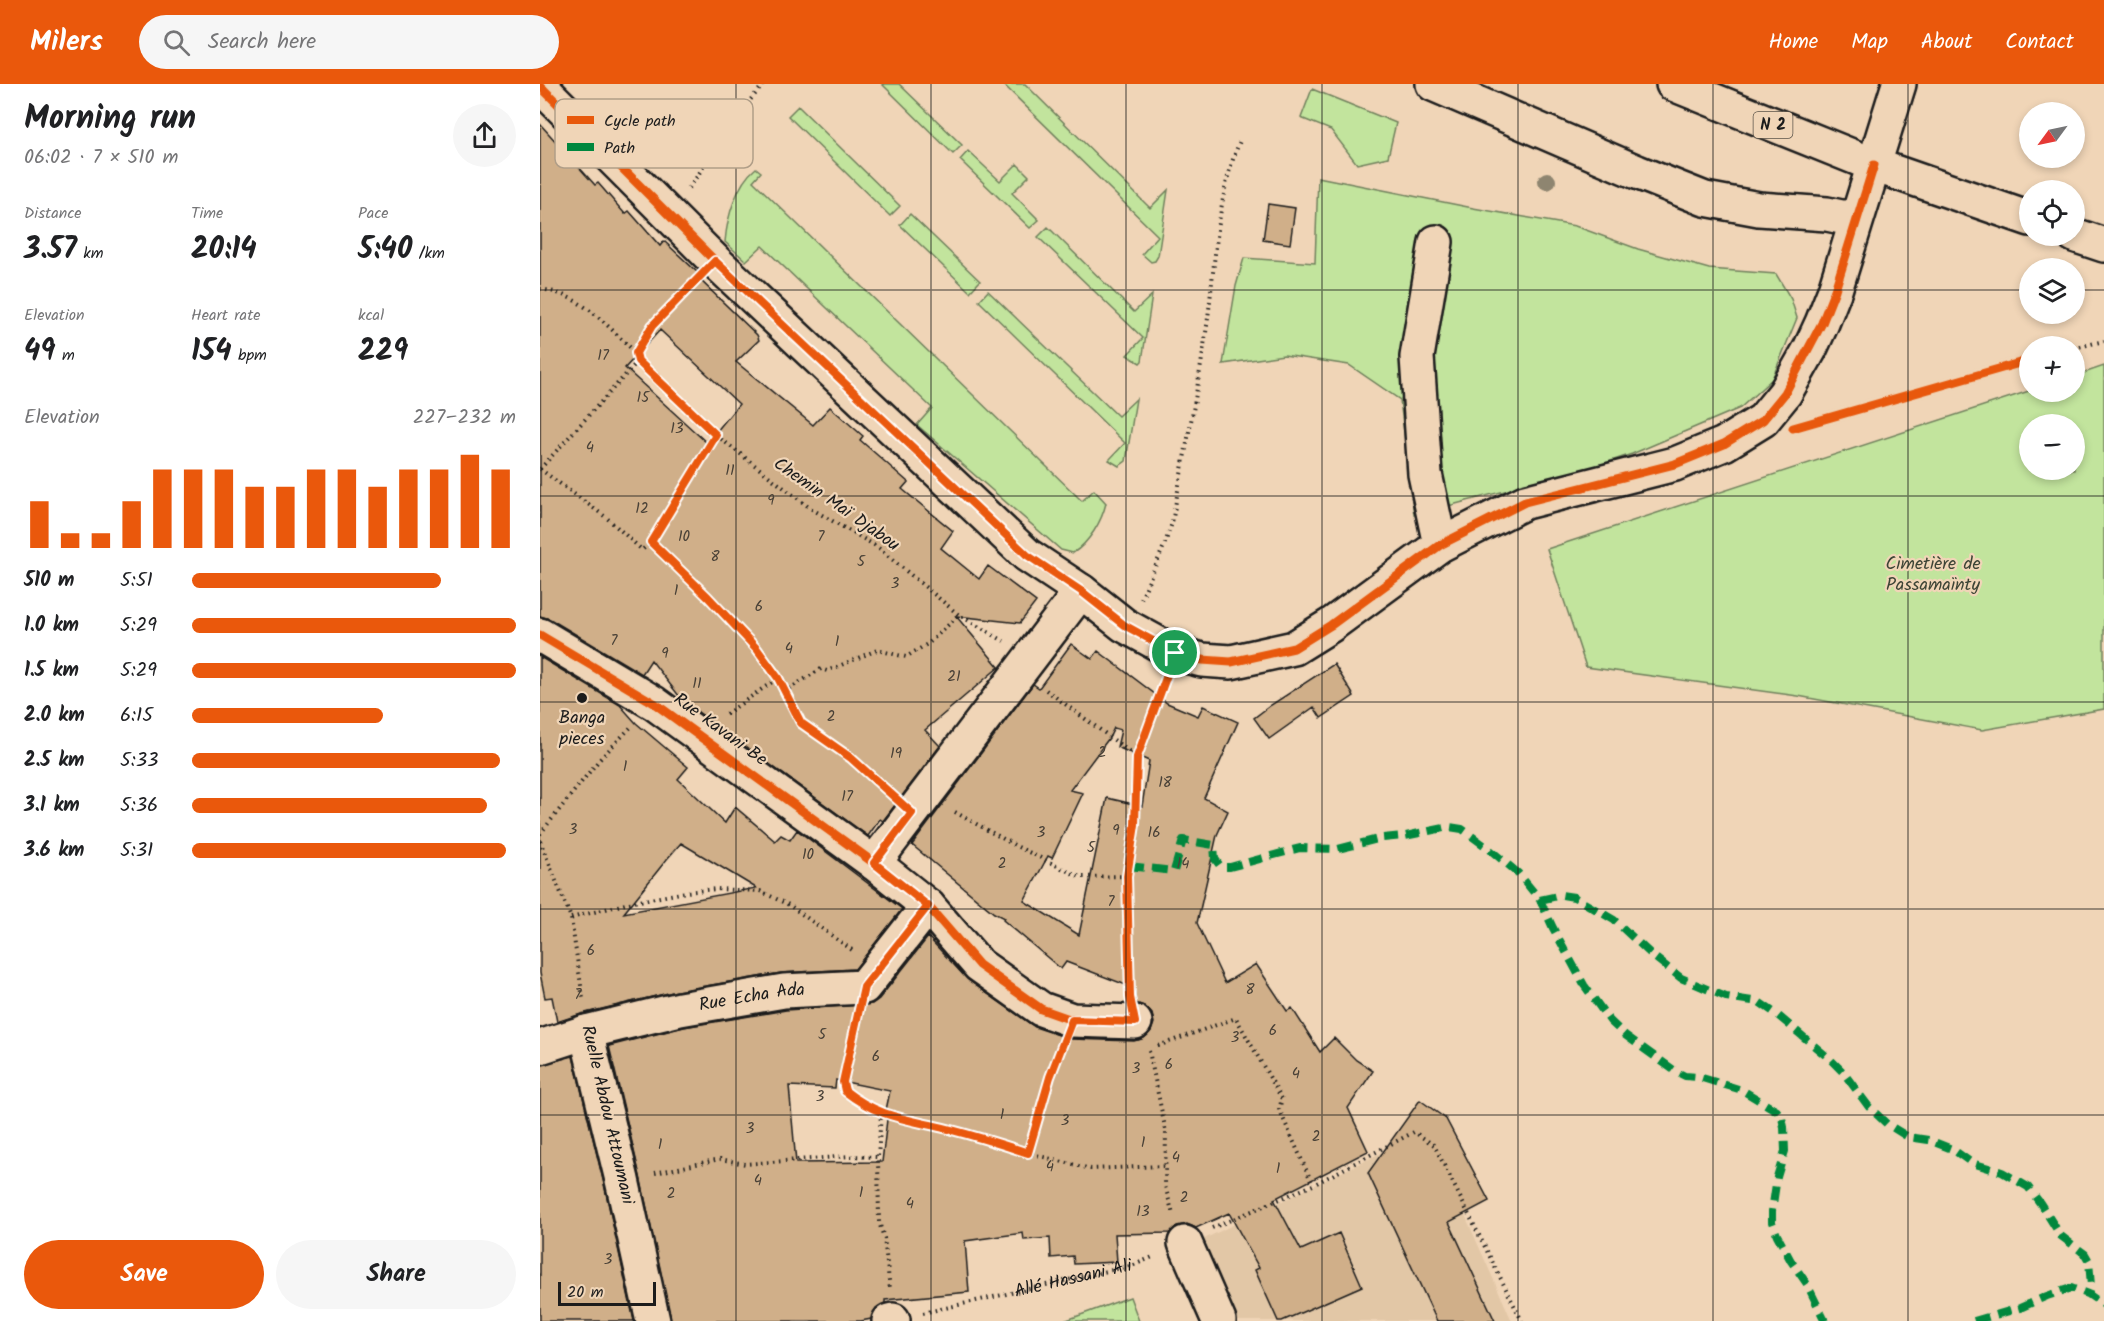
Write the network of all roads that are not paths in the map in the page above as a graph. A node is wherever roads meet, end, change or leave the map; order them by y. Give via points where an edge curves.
1 (1433, 84) edge
2 (1672, 84) edge
3 (1899, 84) edge
4 (540, 86) edge
5 (555, 101) edge
6 (1874, 165) junction
7 (622, 168) edge
8 (2019, 215) edge
9 (1856, 220) junction
10 (2085, 239) edge
11 (1436, 243) dead end
12 (2104, 245) edge
13 (1440, 544) junction
14 (1081, 591) junction
15 (540, 635) edge
16 (874, 863) junction
17 (928, 906) junction
18 (586, 1032) junction
19 (1142, 1036) road end
20 (540, 1047) edge
21 (1185, 1243) road end
22 (653, 1321) edge
23 (1219, 1321) edge

1 - 9 street via 1705,199
2 - 6 street, N 2
3 - 6 street
4 - 5 street
6 - 8 street, N 2
6 - 9 street
7 - 14 street via 1027,555
9 - 13 street via 1822,323 1785,393 1762,420 1724,444 1675,464 1525,502
10 - 12 street
11 - 13 street via 1417,357 1425,474
13 - 14 street via 1331,626 1294,648 1231,662 1175,653 1124,625
14 - 16 street
15 - 16 street, Rue Kavani Be via 654,703
16 - 17 street, Rue Kavani Be
17 - 18 street, Rue Echa Ada via 872,978 680,1009
17 - 19 street, Rue Kavani Be via 979,965 1041,1009
18 - 20 street, Rue Echa Ada
18 - 22 street, Ruelle Abdou Attoumani
21 - 23 street

